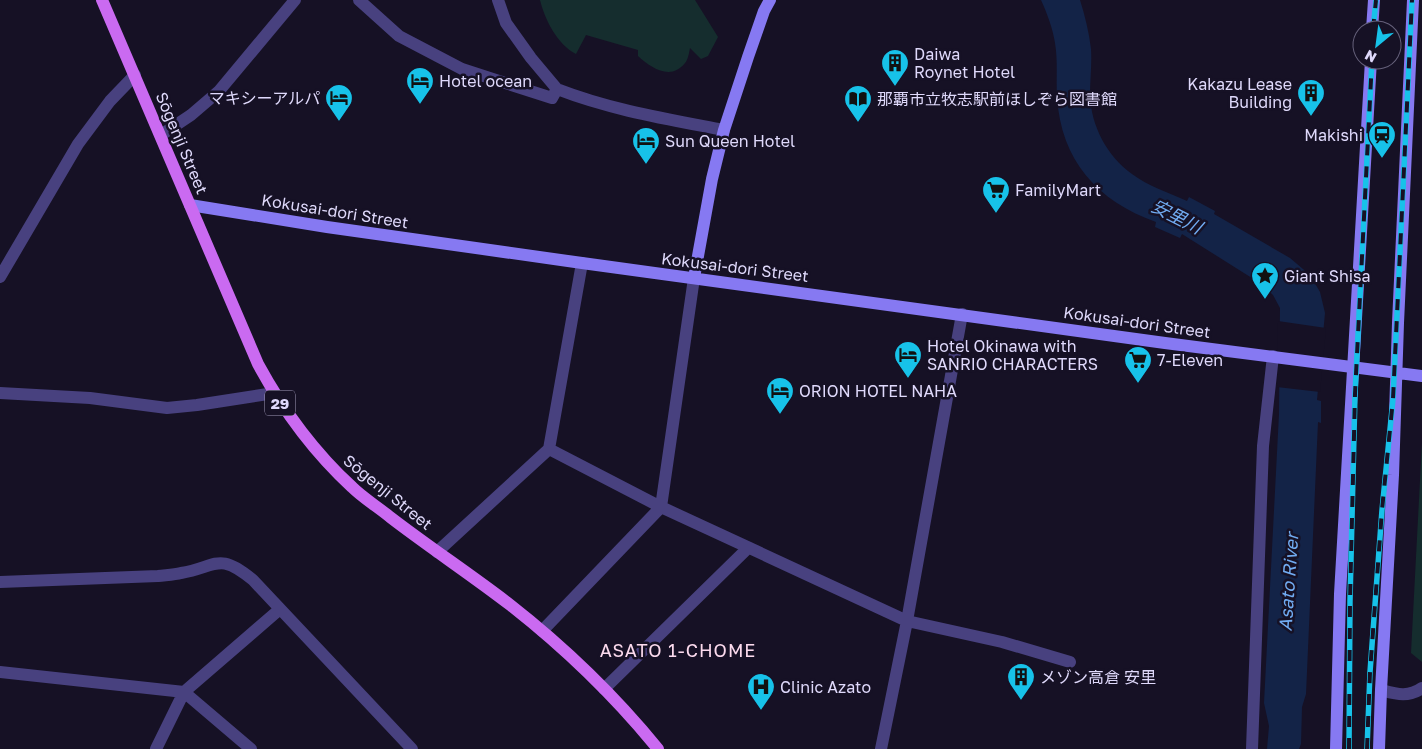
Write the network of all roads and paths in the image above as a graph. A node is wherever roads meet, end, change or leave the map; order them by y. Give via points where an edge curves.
1 (102, 0) edge
2 (295, 0) edge
3 (359, 0) edge
4 (498, 0) edge
5 (770, 0) edge
6 (1374, 0) edge
7 (1413, 0) edge
8 (1373, 20) edge
9 (1370, 70) edge
10 (135, 75) junction
11 (557, 89) junction
12 (724, 130) junction
13 (161, 135) junction
14 (190, 205) junction
15 (582, 263) junction
16 (0, 277) edge
17 (694, 278) junction
18 (962, 314) junction
19 (1275, 357) junction
20 (1353, 367) junction
21 (1397, 372) junction
22 (1422, 376) edge
23 (0, 393) edge
24 (274, 393) junction
25 (549, 449) junction
26 (661, 507) junction
27 (748, 548) junction
28 (438, 552) junction
29 (0, 582) edge
30 (280, 609) junction
31 (907, 621) junction
32 (542, 631) junction
33 (1070, 662) dead end
34 (0, 672) edge
35 (1422, 688) edge
36 (604, 689) junction
37 (1381, 690) junction
38 (184, 692) junction
39 (156, 749) edge
40 (251, 749) edge
41 (412, 749) edge
42 (658, 749) edge
43 (881, 749) edge
44 (1252, 749) edge
45 (1336, 749) edge
46 (1379, 749) edge

1 - 10 main road, Sōgenji Street / 29
2 - 13 street via 219,91
3 - 11 street via 398,36 462,69 552,98
4 - 11 street via 506,23
5 - 12 street
6 - 8 street
7 - 21 street
9 - 20 street
10 - 13 main road, Sōgenji Street / 29
10 - 16 street via 110,101 78,144
11 - 12 street via 637,114
12 - 17 street
13 - 14 main road, Sōgenji Street / 29
14 - 15 street, Kokusai-dori Street
14 - 24 main road, Sōgenji Street / 29 via 252,350
15 - 17 street, Kokusai-dori Street
15 - 25 street
17 - 18 street, Kokusai-dori Street
17 - 26 street
18 - 19 street, Kokusai-dori Street
18 - 31 street
19 - 20 street, Kokusai-dori Street
19 - 44 street via 1263,456
20 - 21 street
20 - 45 street via 1340,594
21 - 22 street
21 - 37 street
23 - 24 street via 90,398 167,408
24 - 28 main road, Sōgenji Street / 29 via 305,437 353,488
25 - 26 street
25 - 28 street
26 - 27 street
26 - 32 street
27 - 31 street
27 - 36 street
28 - 32 main road, Sōgenji Street / 29
29 - 30 street via 158,576 226,563 246,574
30 - 38 street
30 - 41 street
31 - 33 street via 1002,642
31 - 43 street
32 - 36 main road, Sōgenji Street / 29
34 - 38 street
35 - 37 street via 1415,694 1402,695
36 - 42 main road, Sōgenji Street / 29
37 - 46 street
38 - 39 street
38 - 40 street

